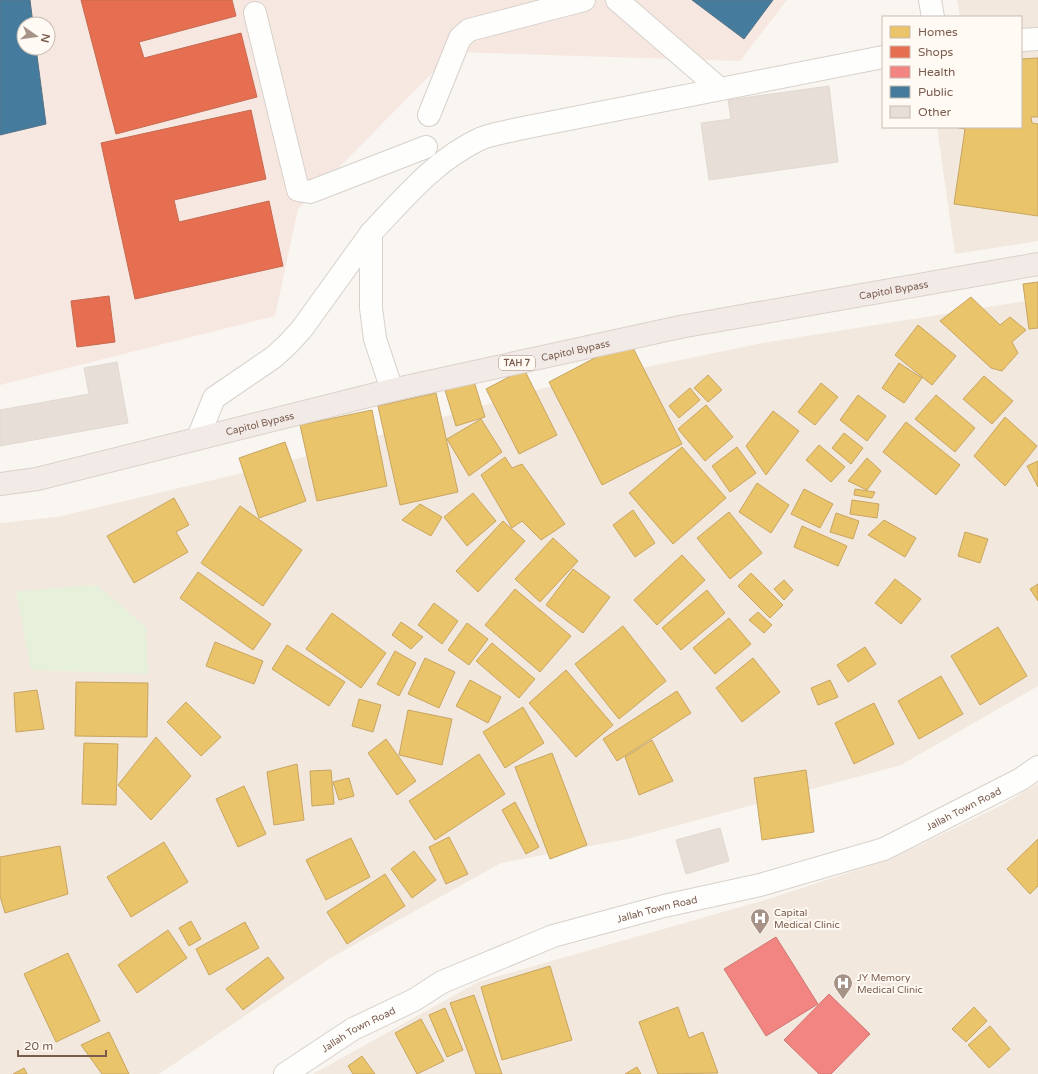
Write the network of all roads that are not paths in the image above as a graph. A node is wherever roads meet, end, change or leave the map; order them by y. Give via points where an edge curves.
1 (584, 0) edge
2 (617, 0) edge
3 (930, 0) edge
4 (255, 13) dead end
5 (933, 16) edge
6 (1038, 39) edge
7 (1022, 40) edge
8 (882, 57) edge
9 (720, 89) junction
10 (429, 115) dead end
11 (426, 147) dead end
12 (372, 233) junction
13 (1038, 264) edge
14 (392, 390) junction
15 (198, 438) junction
16 (0, 484) edge
17 (1038, 768) edge
18 (285, 1074) edge

1 - 10 street via 469,30 460,38
2 - 9 street
3 - 5 street
4 - 11 street via 298,190 310,192
6 - 7 street
8 - 9 street
9 - 12 street via 483,138 450,155 420,180
12 - 14 street via 371,308 375,339
12 - 15 street via 301,330 287,345 274,357 214,398
13 - 14 highway, Capitol Bypass / TAH 7 via 680,327
14 - 15 highway, Capitol Bypass / TAH 7
15 - 16 highway, Capitol Bypass / TAH 7 via 37,479
17 - 18 street, Jallah Town Road via 884,849 760,885 664,906 546,939 442,982 414,1000 353,1029

